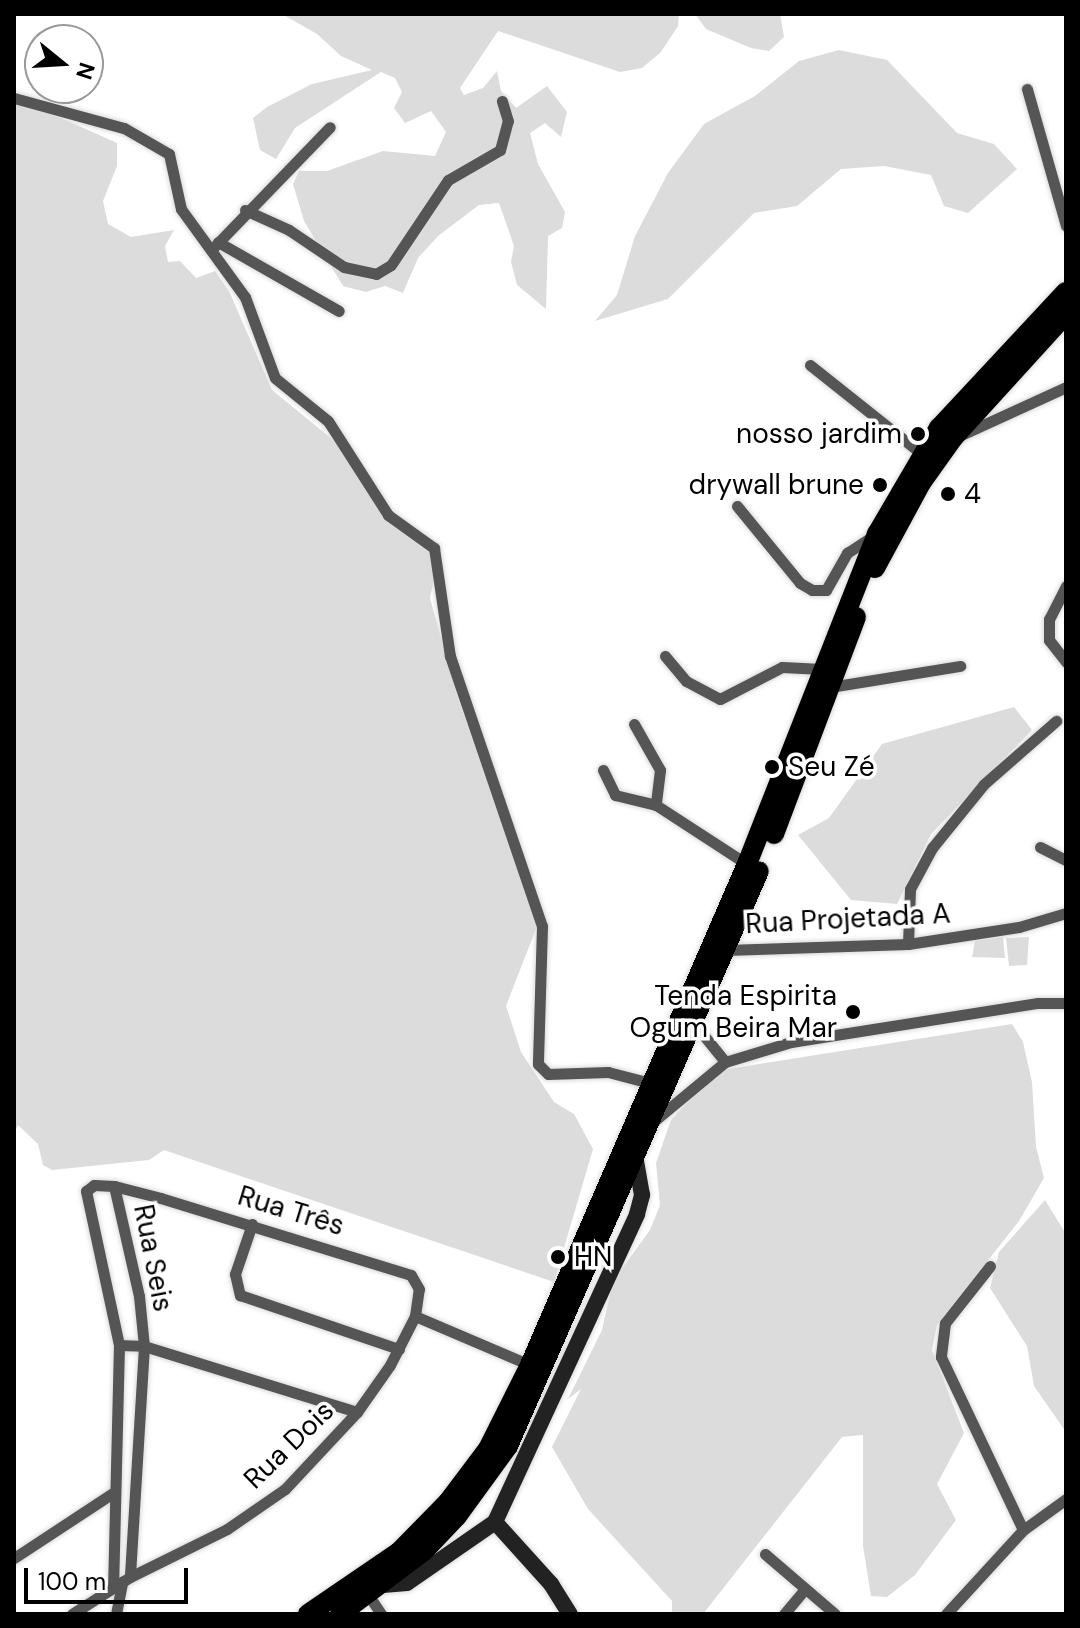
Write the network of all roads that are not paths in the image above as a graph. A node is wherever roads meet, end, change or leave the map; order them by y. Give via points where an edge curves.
1 (1027, 89) dead end
2 (14, 98) edge
3 (502, 101) dead end
4 (330, 127) dead end
5 (245, 210) junction
6 (1066, 226) edge
7 (215, 245) junction
8 (1066, 292) edge
9 (339, 311) dead end
10 (1066, 314) edge
11 (810, 365) dead end
12 (1066, 387) edge
13 (953, 438) junction
14 (922, 454) junction
15 (737, 506) dead end
16 (877, 534) junction
17 (1066, 586) edge
18 (665, 656) dead end
19 (1066, 662) edge
20 (960, 666) dead end
21 (826, 678) junction
22 (1056, 721) dead end
23 (634, 724) dead end
24 (603, 770) dead end
25 (656, 805) junction
26 (1040, 847) dead end
27 (1066, 860) edge
28 (747, 864) junction
29 (1066, 913) edge
30 (908, 944) junction
31 (726, 950) junction
32 (1066, 1003) edge
33 (697, 1013) junction
34 (725, 1062) junction
35 (650, 1083) junction
36 (650, 1125) junction
37 (636, 1161) junction
38 (114, 1186) junction
39 (252, 1224) junction
40 (990, 1266) dead end
41 (415, 1316) junction
42 (119, 1345) junction
43 (144, 1346) junction
44 (399, 1349) junction
45 (530, 1365) junction
46 (357, 1412) junction
47 (113, 1493) junction
48 (1066, 1499) edge
49 (495, 1522) junction
50 (1023, 1530) junction
51 (765, 1554) dead end
52 (14, 1558) edge
53 (122, 1582) junction
54 (804, 1590) junction
55 (376, 1591) junction
56 (72, 1614) edge
57 (116, 1614) edge
58 (308, 1614) edge
59 (340, 1614) edge
60 (381, 1614) edge
61 (570, 1614) edge
62 (784, 1614) edge
63 (835, 1614) edge
64 (946, 1614) edge

1 - 6 street
2 - 7 street via 124,128 169,154 181,209
3 - 5 street via 508,121 500,150 448,180 391,265 376,274 344,267 289,230
4 - 5 street
5 - 7 street
7 - 9 street
7 - 35 street via 245,297 275,378 328,421 388,515 434,548 450,656 542,926 538,1064 548,1074 608,1072
8 - 14 highway via 986,372
10 - 13 highway
11 - 14 street
12 - 13 street
13 - 21 highway via 921,483 874,570
14 - 16 highway
15 - 16 street via 800,583 812,590 826,590 847,553
16 - 21 highway
17 - 19 street via 1049,619 1049,640
18 - 21 street via 686,681 720,699 782,667
20 - 21 street
21 - 28 highway
21 - 31 highway
22 - 30 street via 984,784 932,848 910,889
23 - 25 street via 660,770
24 - 25 street via 615,795
25 - 28 street
26 - 27 street
28 - 35 highway
29 - 30 street, Rua Projetada A via 1019,927
30 - 31 street, Rua Projetada A
31 - 33 highway
32 - 34 street via 824,1036
33 - 34 street via 701,1032
33 - 36 highway
34 - 36 street
35 - 45 highway
36 - 37 highway
37 - 49 main road via 642,1195 637,1214
37 - 55 highway via 508,1446 457,1516
38 - 39 street, Rua Três
38 - 42 street, Rua Seis via 94,1185 84,1198
38 - 43 street, Rua Seis via 139,1296
39 - 41 street, Rua Três via 411,1275 419,1289
39 - 44 street via 235,1274 240,1295
40 - 50 street via 945,1323 941,1357
41 - 44 street, Rua Dois
41 - 45 street
42 - 43 street
42 - 47 street, Rua Seis
43 - 46 street
43 - 53 street, Rua Seis
44 - 46 street, Rua Dois
45 - 58 highway via 488,1449 448,1502 379,1568
46 - 53 street, Rua Dois via 285,1489 257,1511
47 - 52 street
47 - 53 street, Rua Seis
48 - 50 street
49 - 55 main road via 407,1583
49 - 61 main road via 551,1584
50 - 64 street
51 - 54 street
53 - 56 street, Rua Dois
53 - 57 street, Rua Seis
54 - 62 street
54 - 63 street
55 - 59 highway
55 - 60 street

